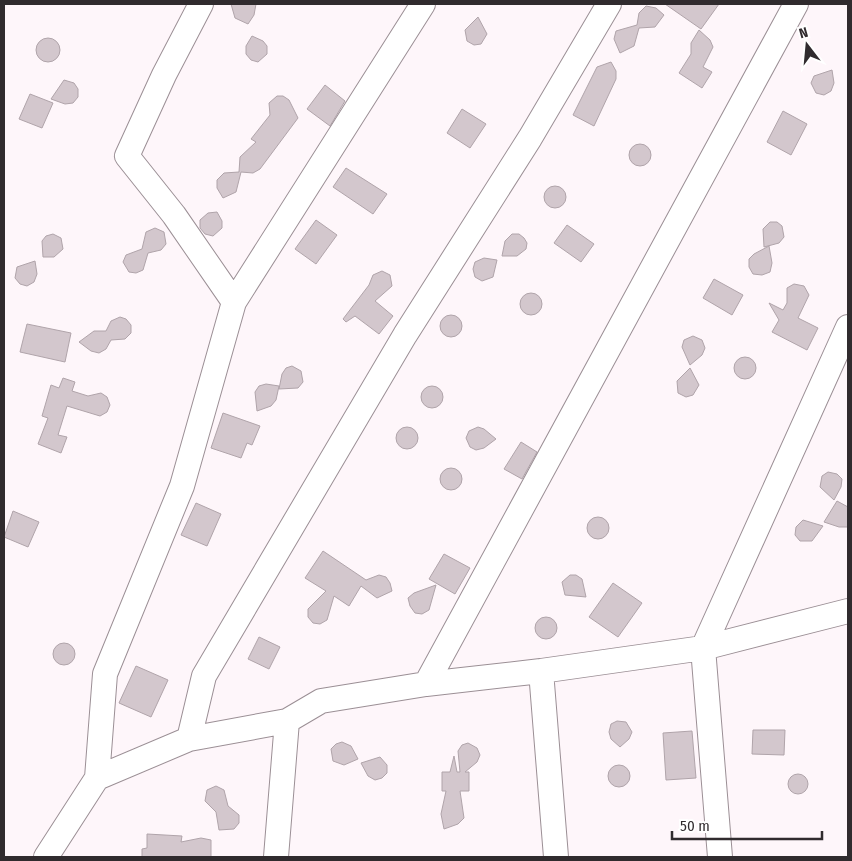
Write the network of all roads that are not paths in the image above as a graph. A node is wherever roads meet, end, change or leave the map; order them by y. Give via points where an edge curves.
1 (201, 4) edge
2 (423, 4) edge
3 (609, 4) edge
4 (796, 4) edge
5 (234, 302) junction
6 (848, 327) edge
7 (848, 610) edge
8 (703, 648) junction
9 (541, 671) junction
10 (426, 684) junction
11 (287, 721) junction
12 (189, 739) junction
13 (97, 778) junction
14 (46, 857) edge
15 (276, 857) edge
16 (556, 857) edge
17 (720, 857) edge

1 - 5 street via 127,156 174,215
2 - 5 street
3 - 12 street via 530,138 405,335 204,676
4 - 10 street
5 - 13 street via 182,486 105,674
6 - 8 street
7 - 8 street
8 - 9 street
8 - 17 street
9 - 10 street
9 - 16 street
10 - 11 street via 321,701
11 - 12 street
11 - 15 street
12 - 13 street
13 - 14 street

